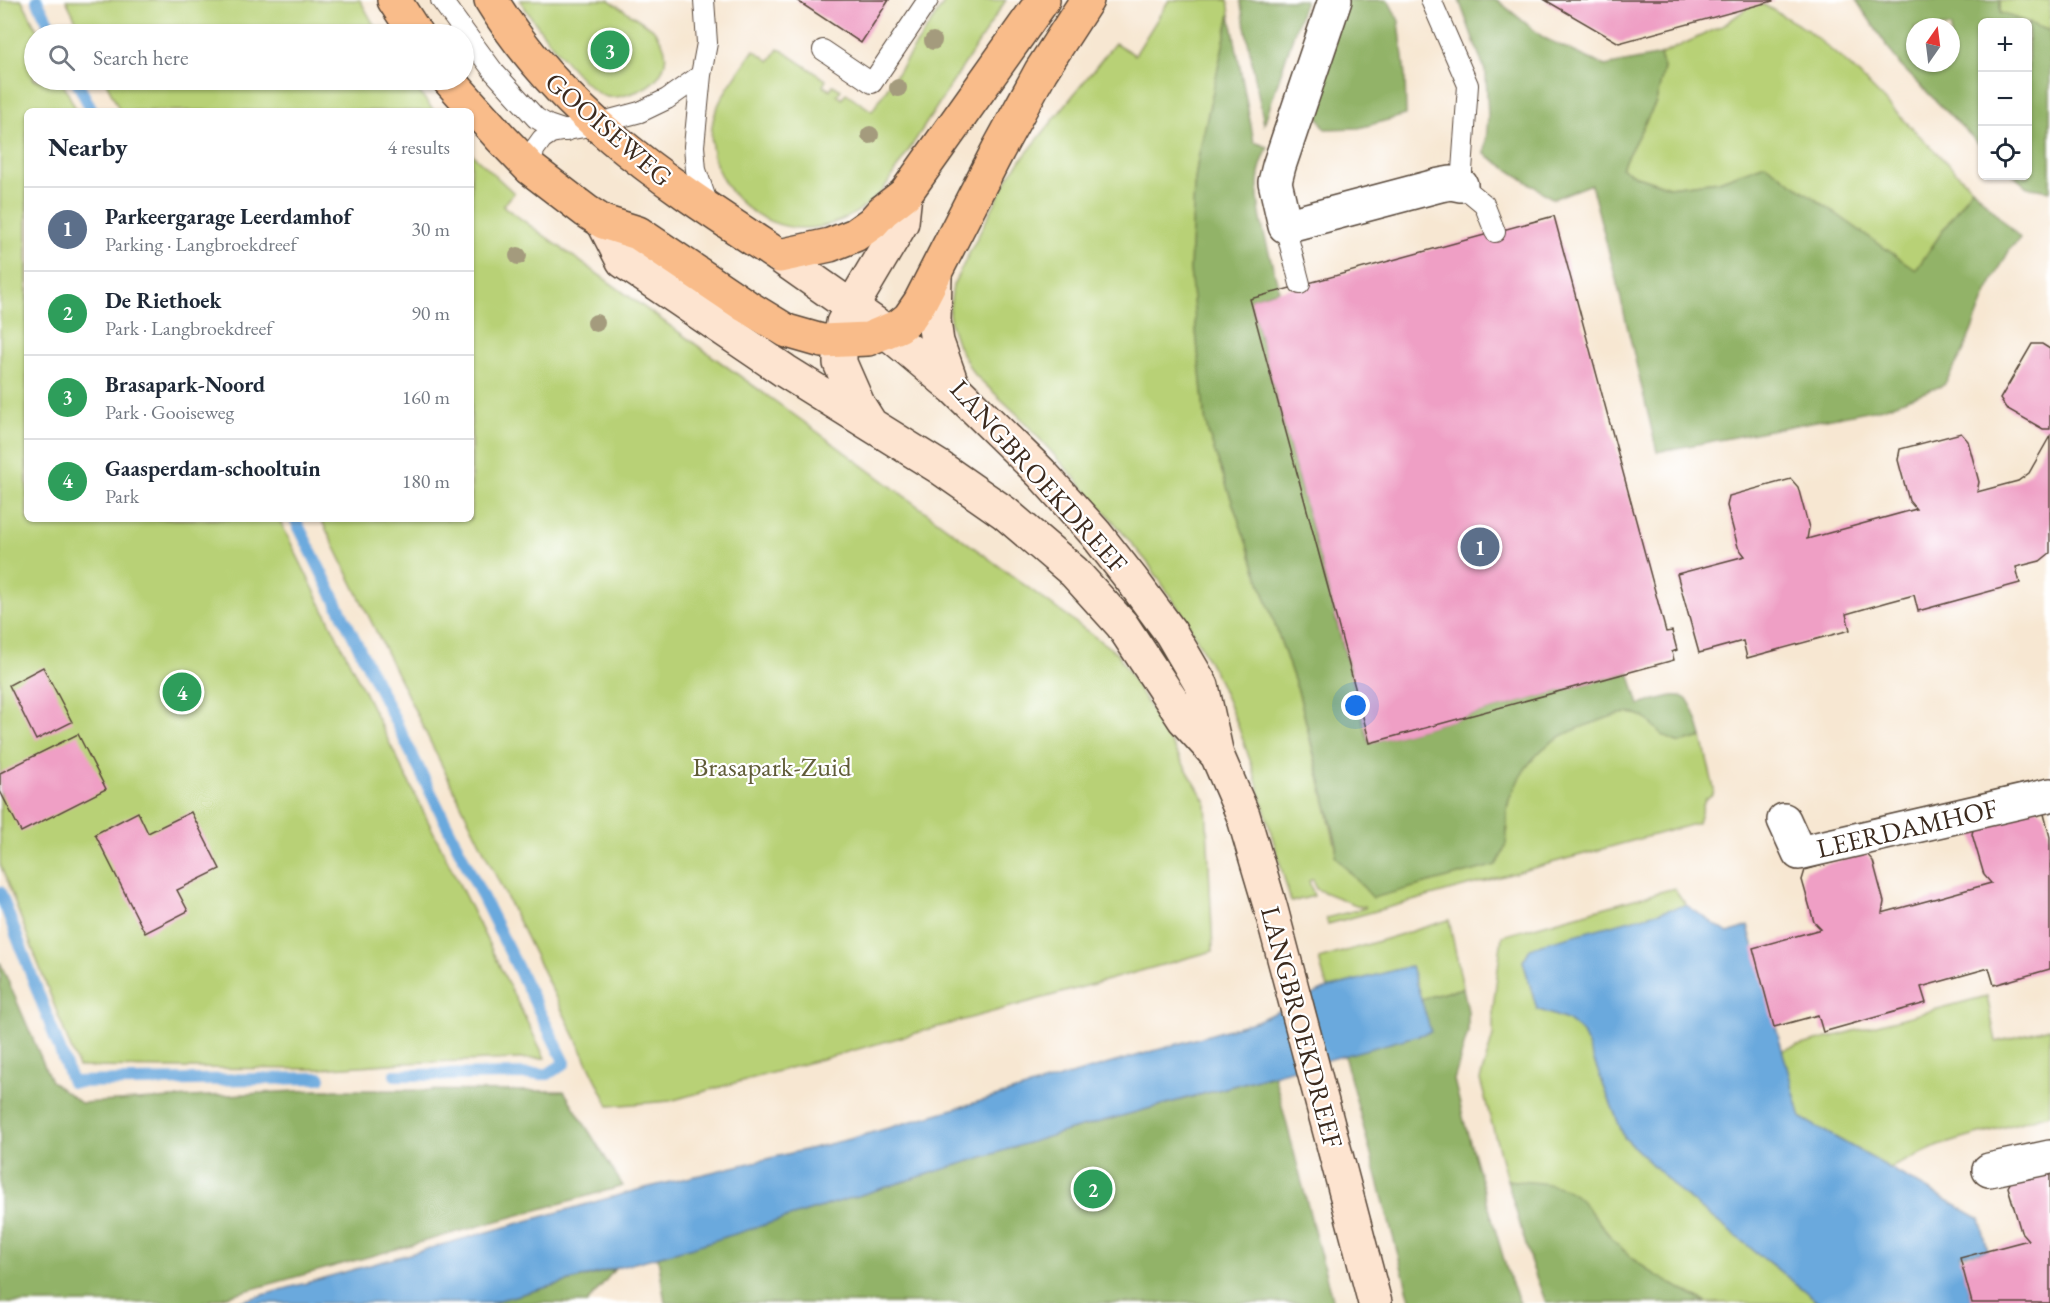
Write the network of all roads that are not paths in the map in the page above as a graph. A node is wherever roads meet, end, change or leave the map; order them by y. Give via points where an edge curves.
1 (394, 0) edge
2 (441, 0) edge
3 (491, 0) edge
4 (704, 0) edge
5 (928, 0) edge
6 (1043, 0) edge
7 (1087, 0) edge
8 (1335, 0) edge
9 (1431, 0) edge
10 (410, 24) edge
11 (459, 24) edge
12 (474, 45) edge
13 (823, 50) dead end
14 (701, 75) junction
15 (458, 90) edge
16 (581, 127) junction
17 (531, 169) junction
18 (1461, 185) junction
19 (905, 194) junction
20 (710, 210) junction
21 (603, 222) junction
22 (1286, 226) junction
23 (1495, 232) dead end
24 (778, 256) junction
25 (935, 276) junction
26 (1300, 284) dead end
27 (851, 308) junction
28 (887, 332) junction
29 (840, 341) junction
30 (954, 388) junction
31 (873, 427) junction
32 (1217, 755) junction
33 (2050, 795) edge
34 (1784, 820) dead end
35 (2050, 1157) edge
36 (1989, 1170) dead end
37 (1375, 1303) edge

1 - 10 main road
2 - 11 lane
3 - 16 main road, GOOISEWEG via 519,43 566,96
4 - 14 lane via 707,44
5 - 13 lane via 872,83
6 - 19 main road, LANGBROEKDREEF
7 - 25 main road, LANGBROEKDREEF via 1041,71
8 - 22 street via 1275,182
9 - 18 lane via 1468,85
12 - 16 lane via 537,118 548,125
14 - 16 lane via 640,112
14 - 20 lane via 694,146 696,170
15 - 17 main road
16 - 17 lane via 551,133 542,139 534,150
16 - 20 main road, GOOISEWEG
17 - 21 main road
18 - 22 street via 1440,185
18 - 23 lane via 1484,204
19 - 24 main road via 855,236
19 - 27 main road, LANGBROEKDREEF via 902,222
20 - 24 main road, GOOISEWEG
21 - 29 main road via 638,233 787,331 822,341
21 - 31 main road via 623,261
22 - 26 lane
24 - 27 main road
25 - 28 main road via 909,318
25 - 30 main road, LANGBROEKDREEF via 937,342
27 - 28 main road
27 - 29 main road, LANGBROEKDREEF
28 - 29 main road via 868,339
28 - 30 main road
29 - 31 main road, LANGBROEKDREEF via 840,363
30 - 32 main road, LANGBROEKDREEF via 1041,472 1165,624 1202,686
31 - 32 main road, LANGBROEKDREEF via 1005,513 1074,572 1122,625 1184,719
32 - 37 main road, LANGBROEKDREEF via 1243,815
33 - 34 street, LEERDAMHOF via 1799,853
35 - 36 street

